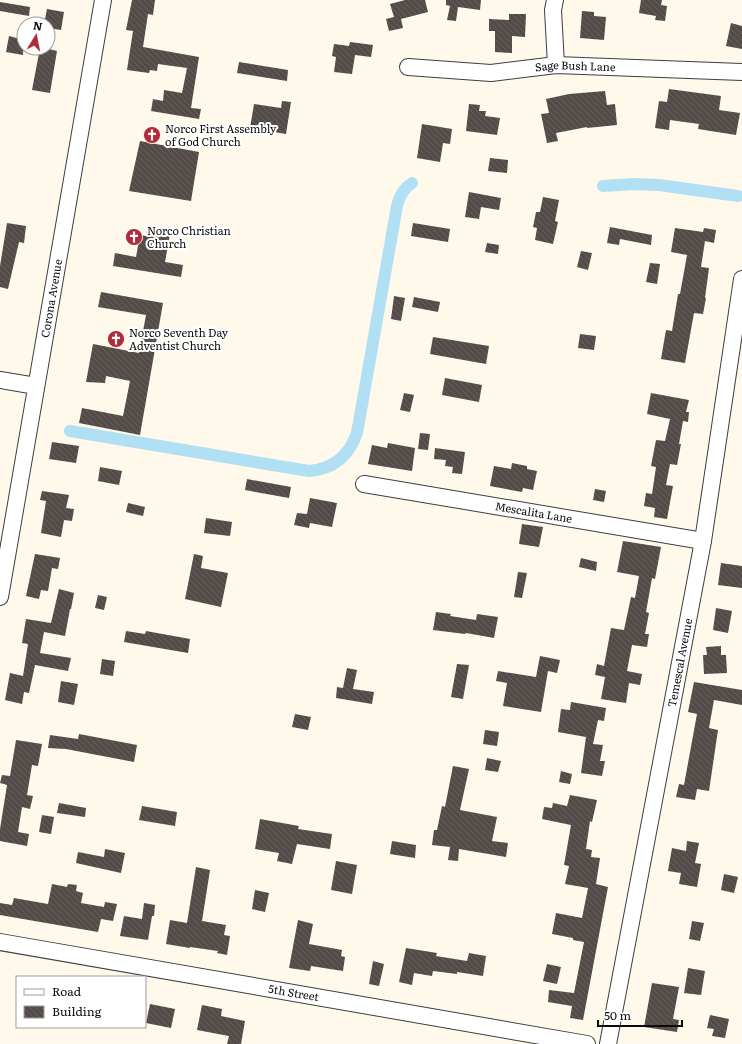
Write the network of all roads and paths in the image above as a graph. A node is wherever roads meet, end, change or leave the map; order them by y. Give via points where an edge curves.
1 (103, 0) edge
2 (555, 0) edge
3 (556, 65) junction
4 (408, 67) dead end
5 (742, 72) edge
6 (742, 279) edge
7 (0, 380) edge
8 (36, 386) junction
9 (364, 484) dead end
10 (702, 541) junction
11 (0, 597) edge
12 (0, 942) edge
13 (587, 1044) edge
14 (608, 1044) edge

1 - 8 street, Corona Avenue
2 - 3 street via 553,10
3 - 4 street, Sage Bush Lane via 491,73
3 - 5 street, Sage Bush Lane
6 - 10 street, Temescal Avenue
7 - 8 street
8 - 11 street, Corona Avenue
9 - 10 street, Mescalita Lane
10 - 14 street, Temescal Avenue
12 - 13 street, 5th Street

